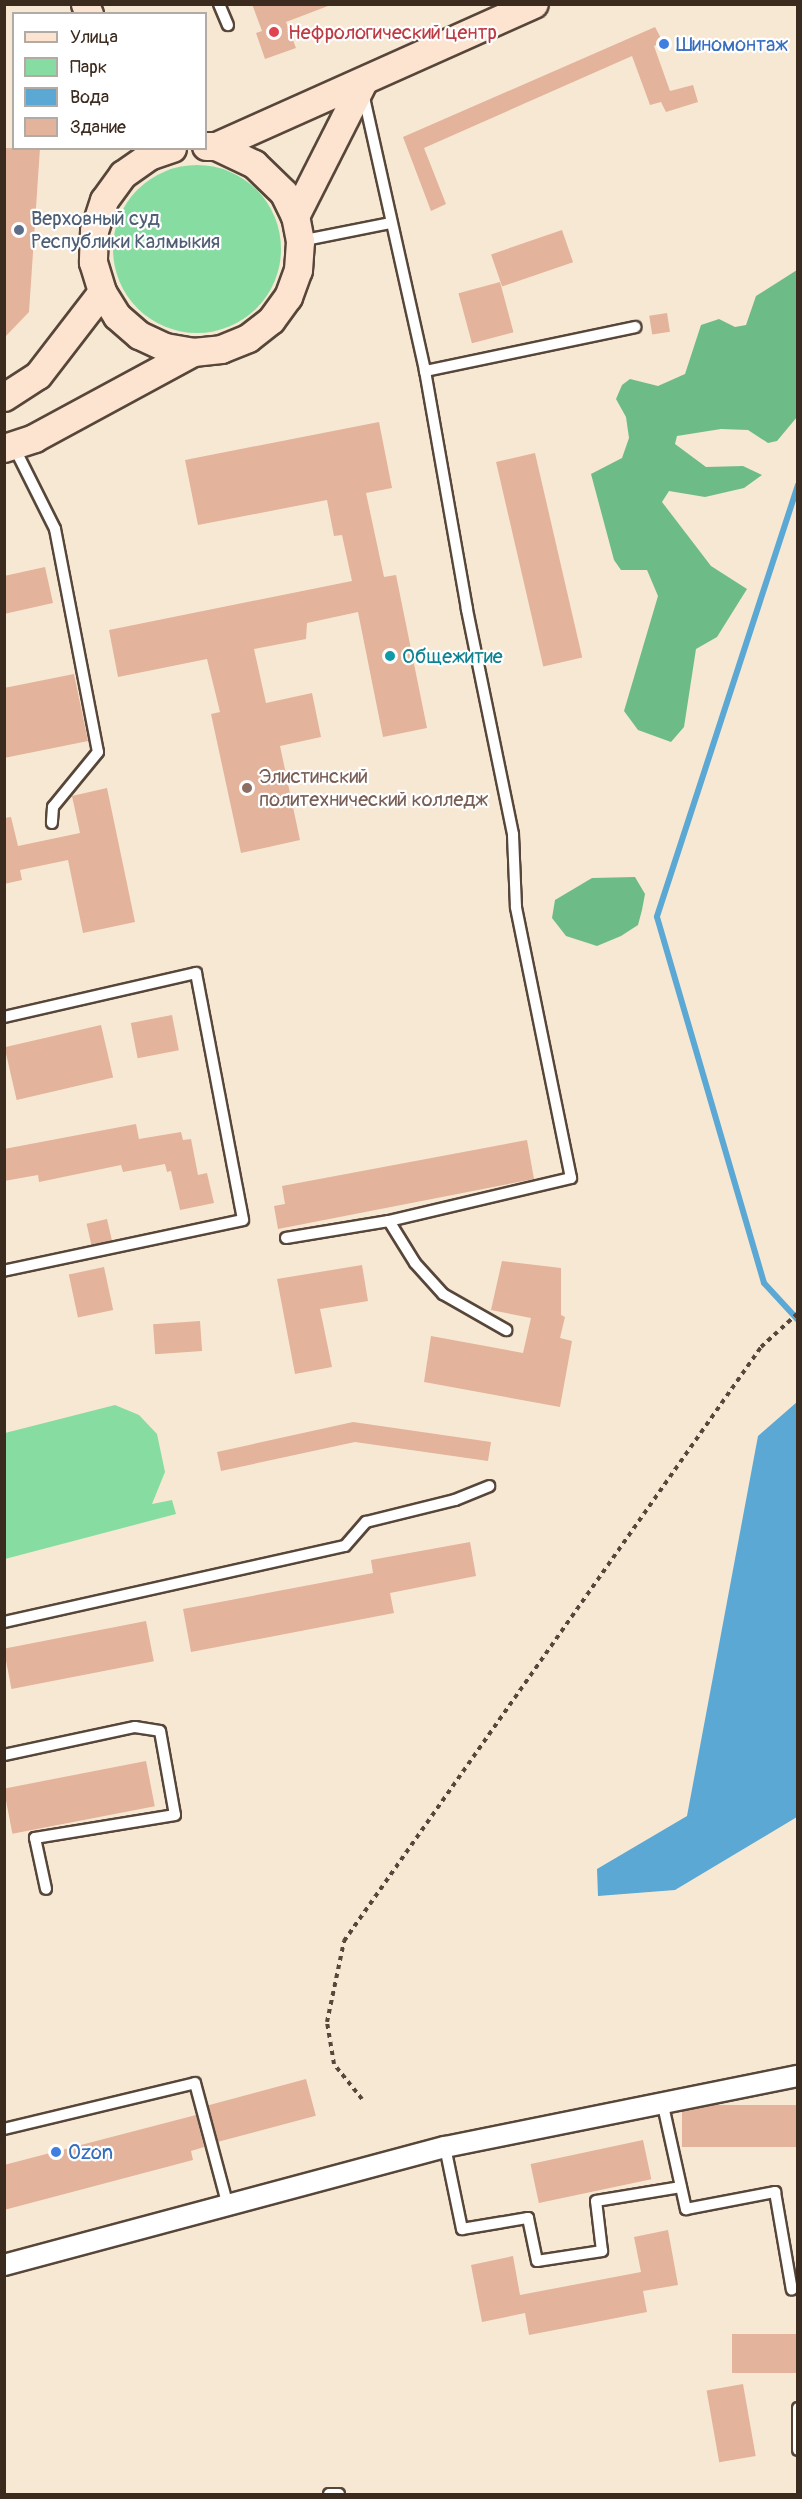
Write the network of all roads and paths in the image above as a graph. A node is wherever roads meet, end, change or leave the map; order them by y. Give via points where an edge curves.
1 (219, 4) edge
2 (531, 5) edge
3 (228, 25) dead end
4 (362, 84) junction
5 (211, 146) edge
6 (156, 151) edge
7 (391, 223) junction
8 (298, 228) junction
9 (102, 292) junction
10 (635, 327) dead end
11 (193, 352) junction
12 (425, 370) junction
13 (4, 398) edge
14 (9, 446) edge
15 (52, 823) dead end
16 (4, 1017) edge
17 (389, 1221) junction
18 (286, 1238) dead end
19 (4, 1271) edge
20 (798, 1313) edge
21 (506, 1330) dead end
22 (489, 1486) dead end
23 (4, 1622) edge
24 (4, 1755) edge
25 (46, 1889) dead end
26 (798, 2076) edge
27 (362, 2099) dead end
28 (662, 2101) junction
29 (4, 2128) edge
30 (445, 2147) junction
31 (681, 2187) junction
32 (228, 2206) junction
33 (4, 2265) edge
34 (792, 2290) dead end
35 (798, 2408) edge
36 (798, 2450) edge
37 (329, 2494) edge
38 (339, 2494) edge

1 - 3 lane
2 - 4 main road
4 - 5 main road
4 - 7 lane
4 - 8 main road
5 - 8 main road via 254,164 285,193
6 - 9 main road via 123,174 104,200 97,220 93,262
7 - 8 lane
7 - 12 lane
8 - 11 main road via 298,270 288,297 271,320 248,338 222,349
9 - 11 main road via 117,316 139,335 165,347
9 - 13 main road via 38,375
10 - 12 lane
11 - 14 main road via 34,438
12 - 17 lane via 467,609 513,834 516,907 571,1178
14 - 15 lane via 55,529 98,752 53,807
16 - 19 lane via 196,973 243,1220
17 - 18 lane
17 - 21 lane via 415,1263 443,1294
20 - 27 path via 761,1347 344,1941 327,2022 334,2064
22 - 23 lane via 456,1500 366,1522 345,1546
24 - 25 lane via 135,1727 160,1731 175,1815 35,1838
26 - 28 street
28 - 30 street
28 - 31 lane
29 - 32 lane via 195,2083
30 - 31 lane via 462,2229 528,2218 537,2261 602,2251 596,2201
30 - 32 street
31 - 34 lane via 686,2209 775,2192
32 - 33 street
35 - 36 lane
37 - 38 lane

